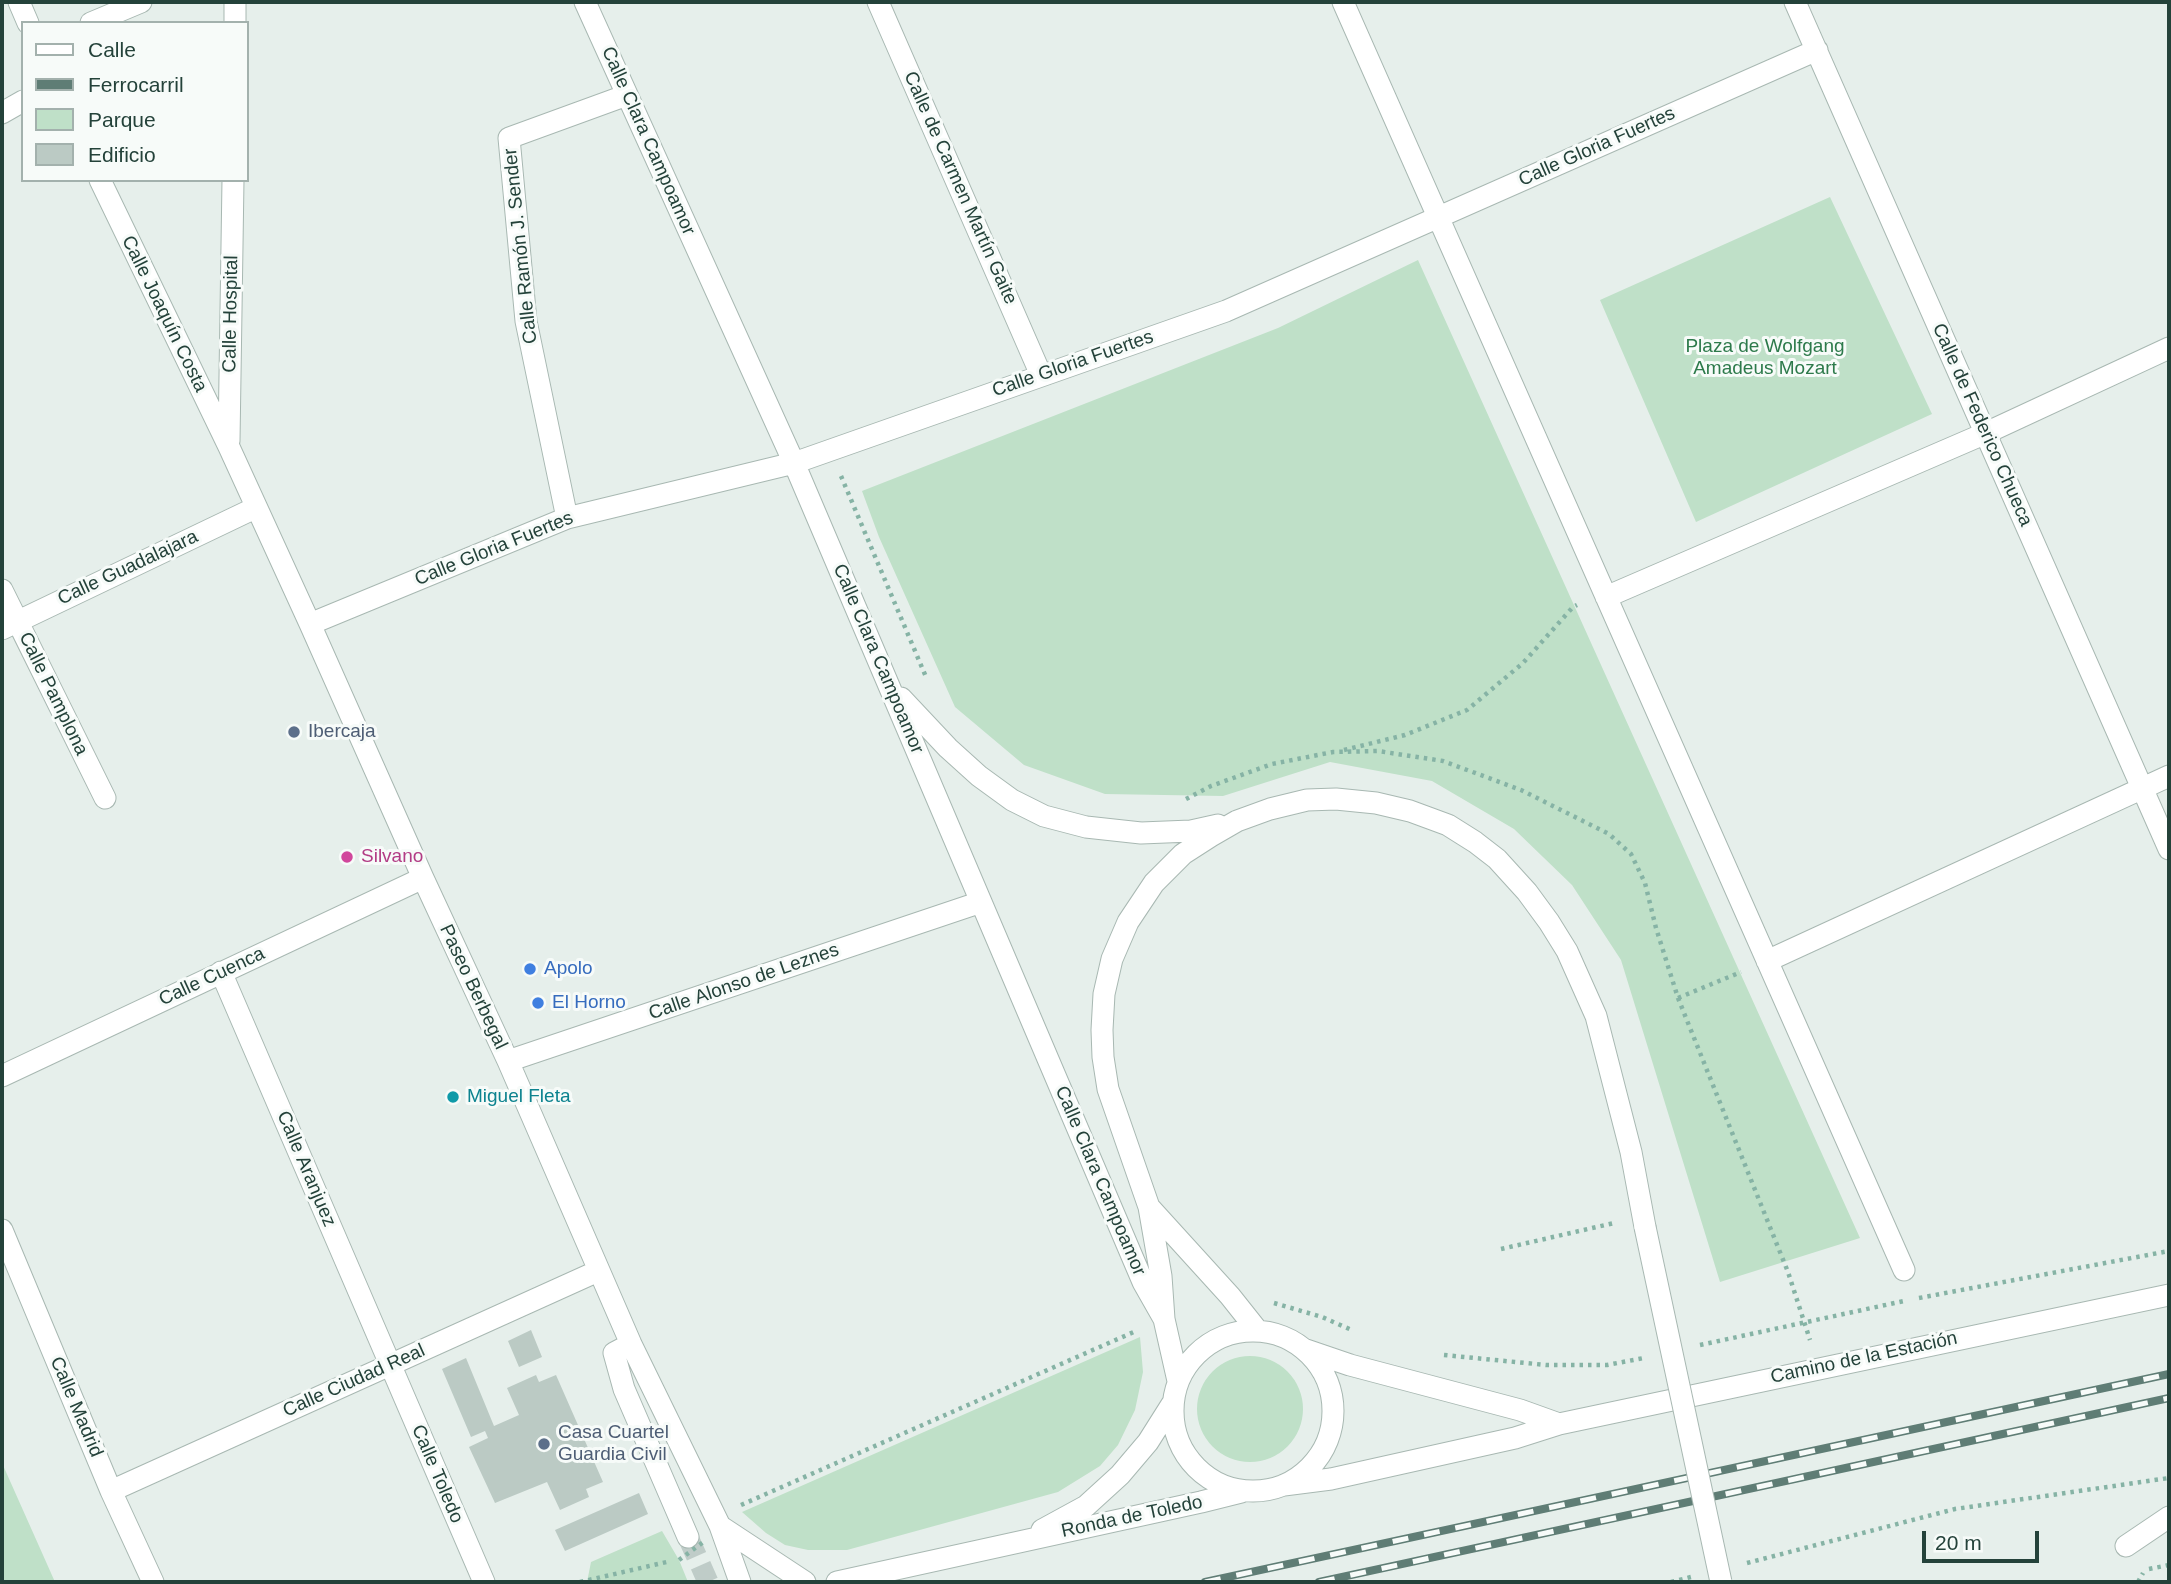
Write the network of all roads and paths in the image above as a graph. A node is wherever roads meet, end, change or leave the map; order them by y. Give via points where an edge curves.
1 (19, 2) edge
2 (141, 2) edge
3 (235, 2) edge
4 (585, 2) edge
5 (878, 2) edge
6 (1343, 2) edge
7 (1795, 2) edge
8 (27, 21) edge
9 (97, 21) edge
10 (235, 21) edge
11 (1817, 50) junction
12 (627, 95) junction
13 (21, 102) edge
14 (2, 113) edge
15 (101, 182) edge
16 (233, 182) edge
17 (1438, 216) junction
18 (2169, 348) edge
19 (1041, 375) junction
20 (1986, 433) junction
21 (229, 447) junction
22 (830, 451) junction
23 (794, 463) junction
24 (255, 508) junction
25 (567, 518) junction
26 (2, 590) edge
27 (1606, 597) junction
28 (310, 624) junction
29 (9, 625) edge
30 (889, 685) junction
31 (929, 685) dead end
32 (1333, 752) junction
33 (2169, 776) edge
34 (2142, 788) junction
35 (105, 798) dead end
36 (1181, 801) dead end
37 (1237, 821) junction
38 (2169, 849) edge
39 (423, 878) junction
40 (981, 902) junction
41 (1767, 961) junction
42 (221, 972) junction
43 (1678, 998) junction
44 (508, 1061) junction
45 (2, 1076) edge
46 (1149, 1207) junction
47 (1644, 1222) junction
48 (2, 1230) edge
49 (1501, 1249) dead end
50 (2169, 1251) edge
51 (1904, 1270) dead end
52 (598, 1271) junction
53 (2169, 1295) edge
54 (1917, 1298) dead end
55 (1905, 1301) dead end
56 (1164, 1319) junction
57 (1805, 1323) junction
58 (1257, 1330) junction
59 (631, 1344) junction
60 (1700, 1346) dead end
61 (1306, 1350) junction
62 (1647, 1357) dead end
63 (391, 1365) junction
64 (1608, 1365) dead end
65 (1819, 1368) junction
66 (1178, 1381) junction
67 (1172, 1404) junction
68 (1559, 1424) junction
69 (2169, 1478) edge
70 (1284, 1485) junction
71 (111, 1491) junction
72 (1243, 1491) junction
73 (2169, 1517) edge
74 (705, 1534) junction
75 (1022, 1541) junction
76 (2126, 1546) dead end
77 (1739, 1565) dead end
78 (2169, 1565) edge
79 (1698, 1575) dead end
80 (153, 1582) edge
81 (484, 1582) edge
82 (580, 1582) edge
83 (740, 1582) edge
84 (805, 1582) edge
85 (837, 1582) edge
86 (1671, 1582) edge
87 (1721, 1582) edge
88 (2138, 1582) edge

1 - 8 street
2 - 9 street
3 - 10 street
4 - 12 street, Calle Clara Campoamor
5 - 19 street, Calle de Carmen Martín Gaite
6 - 17 street
7 - 11 street, Calle de Federico Chueca
11 - 17 street, Calle Gloria Fuertes
11 - 20 street, Calle de Federico Chueca
12 - 23 street, Calle Clara Campoamor
12 - 25 street, Calle Ramón J. Sender via 509,138 526,321
13 - 14 street
15 - 21 street, Calle Joaquín Costa
16 - 21 street, Calle Hospital
17 - 19 street, Calle Gloria Fuertes via 1226,311
17 - 27 street
18 - 20 street
19 - 22 street, Calle Gloria Fuertes
20 - 27 street
20 - 34 street, Calle de Federico Chueca
21 - 24 street, Paseo Berbegal
22 - 23 street, Calle Gloria Fuertes
22 - 31 path
23 - 25 street, Calle Gloria Fuertes
23 - 30 street, Calle Clara Campoamor
24 - 28 street, Paseo Berbegal
24 - 29 street, Calle Guadalajara
25 - 28 street, Calle Gloria Fuertes
26 - 29 street, Calle Pamplona
27 - 32 path via 1573,607 1523,663 1467,710 1405,735
27 - 41 street
28 - 39 street, Paseo Berbegal
29 - 35 street, Calle Pamplona
30 - 37 street via 979,776 1044,816 1086,827 1141,832 1191,831
30 - 40 street, Calle Clara Campoamor
32 - 36 path via 1272,764
32 - 43 path via 1378,751 1443,761 1521,790 1609,834 1631,855 1645,883
33 - 34 street
34 - 38 street, Calle de Federico Chueca
34 - 41 street
37 - 46 street via 1183,853 1154,883 1128,922 1104,994 1103,1056 1108,1089
37 - 47 street via 1307,800 1376,803 1448,825 1497,859 1549,922 1596,1017
39 - 42 street, Calle Cuenca
39 - 44 street, Paseo Berbegal
40 - 44 street, Calle Alonso de Leznes
40 - 56 street, Calle Clara Campoamor via 1143,1282
41 - 43 path
41 - 51 street
42 - 45 street, Calle Cuenca
42 - 63 street, Calle Aranjuez
43 - 57 path
44 - 52 street, Paseo Berbegal
46 - 56 street
46 - 58 street
47 - 49 path
47 - 87 street, bridge
48 - 71 street, Calle Madrid
50 - 54 path
52 - 59 street, Paseo Berbegal
52 - 63 street, Calle Ciudad Real
53 - 65 street, Camino de la Estación
55 - 57 path
56 - 66 street
57 - 60 path
57 - 65 path
58 - 61 street via 1286,1337
58 - 66 street via 1229,1333 1207,1344 1190,1360
59 - 74 street, Paseo Berbegal
59 - 74 street via 614,1353 621,1377
61 - 68 street
61 - 70 street via 1323,1371 1332,1396 1333,1423 1324,1449 1307,1471
62 - 64 path
63 - 71 street, Calle Ciudad Real
63 - 81 street, Calle Toledo
65 - 68 street, Camino de la Estación
66 - 67 street
67 - 72 street via 1174,1429 1183,1452 1198,1471 1219,1485
67 - 75 street, Ronda de Toledo via 1121,1475 1086,1506
68 - 70 street, Camino de la Estación via 1331,1479
69 - 77 path via 1955,1509
70 - 72 street
71 - 80 street, Calle Madrid
72 - 75 street, Ronda de Toledo
73 - 76 street
74 - 82 path, bridge via 679,1560
74 - 83 street, Paseo Berbegal
74 - 84 street, Paseo Berbegal
75 - 85 street, Ronda de Toledo
78 - 88 path via 2144,1570
79 - 86 path

